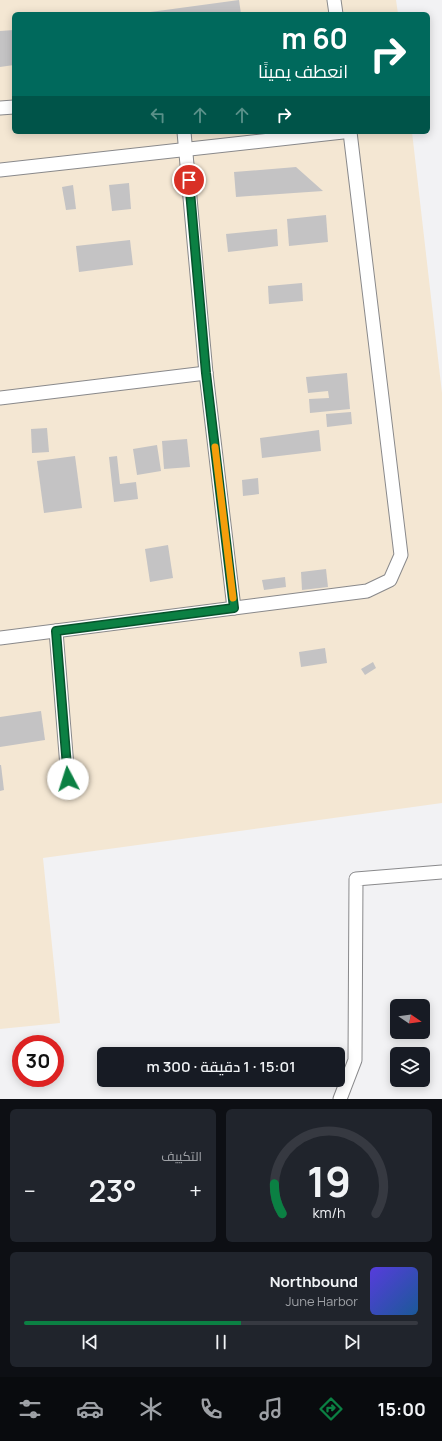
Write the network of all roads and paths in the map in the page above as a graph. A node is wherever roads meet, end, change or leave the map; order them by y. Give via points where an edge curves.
1 (334, 0) edge
2 (336, 12) edge
3 (12, 107) edge
4 (0, 108) edge
5 (184, 134) edge
6 (326, 134) edge
7 (350, 134) edge
8 (186, 150) junction
9 (0, 170) edge
10 (206, 373) junction
11 (0, 398) edge
12 (234, 608) junction
13 (56, 631) junction
14 (0, 638) edge
15 (68, 779) dead end
16 (442, 872) edge
17 (340, 1099) edge

1 - 2 street
3 - 4 street
5 - 8 street
6 - 8 street
7 - 12 street via 402,555 390,580 367,591
8 - 9 street
8 - 10 street
10 - 11 street
10 - 12 street
12 - 13 street
13 - 14 street
13 - 15 street
16 - 17 street via 356,879 355,1060

